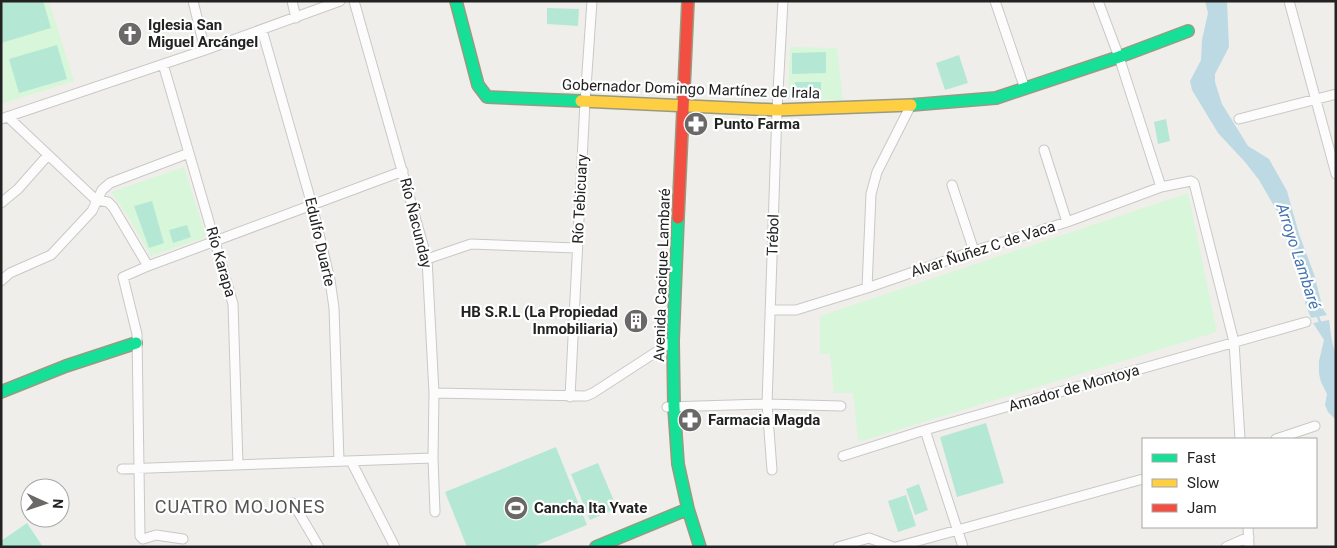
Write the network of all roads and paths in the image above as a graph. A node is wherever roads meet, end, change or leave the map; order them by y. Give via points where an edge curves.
1 (193, 1) edge
2 (292, 1) edge
3 (340, 1) edge
4 (354, 1) edge
5 (456, 1) edge
6 (592, 1) edge
7 (681, 1) edge
8 (688, 1) edge
9 (783, 1) edge
10 (994, 1) edge
11 (1098, 1) edge
12 (1289, 1) edge
13 (296, 18) junction
14 (262, 30) junction
15 (1188, 32) dead end
16 (206, 50) junction
17 (1119, 57) junction
18 (163, 64) junction
19 (1025, 90) junction
20 (1336, 94) edge
21 (1316, 98) junction
22 (585, 102) junction
23 (911, 105) junction
24 (680, 106) junction
25 (777, 110) junction
26 (5, 118) edge
27 (1239, 119) dead end
28 (1044, 150) dead end
29 (189, 153) junction
30 (48, 155) junction
31 (403, 171) junction
32 (1336, 174) edge
33 (952, 185) dead end
34 (1161, 187) junction
35 (96, 200) junction
36 (1, 203) edge
37 (312, 206) junction
38 (1067, 222) junction
39 (215, 241) junction
40 (577, 248) junction
41 (974, 251) junction
42 (427, 259) junction
43 (148, 266) junction
44 (1, 281) edge
45 (867, 288) junction
46 (770, 310) junction
47 (1306, 322) dead end
48 (670, 337) junction
49 (1234, 342) junction
50 (136, 343) junction
51 (1, 392) edge
52 (434, 394) junction
53 (570, 397) junction
54 (767, 404) junction
55 (841, 406) dead end
56 (670, 407) junction
57 (1314, 426) dead end
58 (926, 430) junction
59 (1240, 438) edge
60 (1279, 438) edge
61 (843, 456) dead end
62 (433, 458) junction
63 (351, 460) junction
64 (339, 461) junction
65 (238, 465) junction
66 (122, 469) dead end
67 (139, 470) junction
68 (772, 470) dead end
69 (1142, 478) edge
70 (293, 503) dead end
71 (684, 511) junction
72 (435, 512) dead end
73 (1248, 528) edge
74 (957, 529) junction
75 (183, 538) dead end
76 (1249, 542) edge
77 (319, 547) edge
78 (395, 547) edge
79 (596, 547) edge
80 (692, 547) edge
81 (700, 547) edge
82 (838, 547) edge
83 (895, 547) edge
84 (963, 547) edge
85 (1226, 547) edge

1 - 16 street
2 - 13 street
3 - 13 street
4 - 31 street, Río Ñacunday
5 - 22 street, Gobernador Domingo Martínez de Irala via 478,85 487,96
6 - 22 street, Río Tebicuary
7 - 24 street, Avenida Cacique Lambaré
8 - 24 street, Avenida Cacique Lambaré
9 - 25 street, Trébol
10 - 19 street
11 - 17 street
12 - 21 street
13 - 14 street
14 - 16 street
14 - 37 street, Edulfo Duarte
15 - 17 street, Gobernador Domingo Martínez de Irala
16 - 18 street
17 - 19 street, Gobernador Domingo Martínez de Irala
17 - 34 street
18 - 26 street
18 - 29 street, Río Karapa
19 - 23 street, Gobernador Domingo Martínez de Irala via 996,98
20 - 21 street
21 - 27 street
21 - 32 street
22 - 24 street, Gobernador Domingo Martínez de Irala
22 - 40 street, Río Tebicuary
23 - 25 street, Gobernador Domingo Martínez de Irala
23 - 45 street via 877,172 871,194
24 - 25 street, Gobernador Domingo Martínez de Irala
24 - 48 street, Avenida Cacique Lambaré
25 - 46 street, Trébol
26 - 30 street
28 - 38 street
29 - 35 street via 110,183
29 - 39 street, Río Karapa
30 - 35 street
30 - 36 street
31 - 37 street
31 - 42 street, Río Ñacunday
33 - 41 street
34 - 38 street, Alvar Ñuñez C de Vaca
34 - 49 street, Alvar Ñuñez C de Vaca via 1188,180 1194,183
35 - 43 street via 108,202 113,207
35 - 44 street via 92,211 51,256 10,273
37 - 39 street
37 - 64 street, Edulfo Duarte via 334,308
38 - 41 street, Alvar Ñuñez C de Vaca
39 - 43 street
39 - 65 street, Río Karapa via 233,304
40 - 42 street via 471,244
40 - 53 street, Río Tebicuary
41 - 45 street, Alvar Ñuñez C de Vaca
42 - 52 street, Río Ñacunday
43 - 50 street via 123,277 135,323
45 - 46 street, Alvar Ñuñez C de Vaca via 796,310
46 - 54 street, Trébol
47 - 49 street, Amador de Montoya
48 - 53 street via 593,393
48 - 56 street, Avenida Cacique Lambaré
49 - 58 street, Amador de Montoya
49 - 59 street
50 - 51 street
50 - 67 street
52 - 53 street
52 - 62 street, Río Ñacunday
54 - 55 street
54 - 56 street
54 - 68 street, Trébol
56 - 71 street, Avenida Cacique Lambaré
57 - 60 street
58 - 61 street, Amador de Montoya
58 - 74 street
62 - 63 street
62 - 72 street, Río Ñacunday
63 - 64 street
63 - 78 street
64 - 65 street
65 - 67 street
66 - 67 street
67 - 75 street via 141,538 156,535
69 - 74 street
70 - 77 street
71 - 79 street
71 - 80 street, Avenida Cacique Lambaré
71 - 81 street, Avenida Cacique Lambaré
73 - 76 street
74 - 83 street
74 - 84 street
76 - 85 street
82 - 83 street via 869,538

